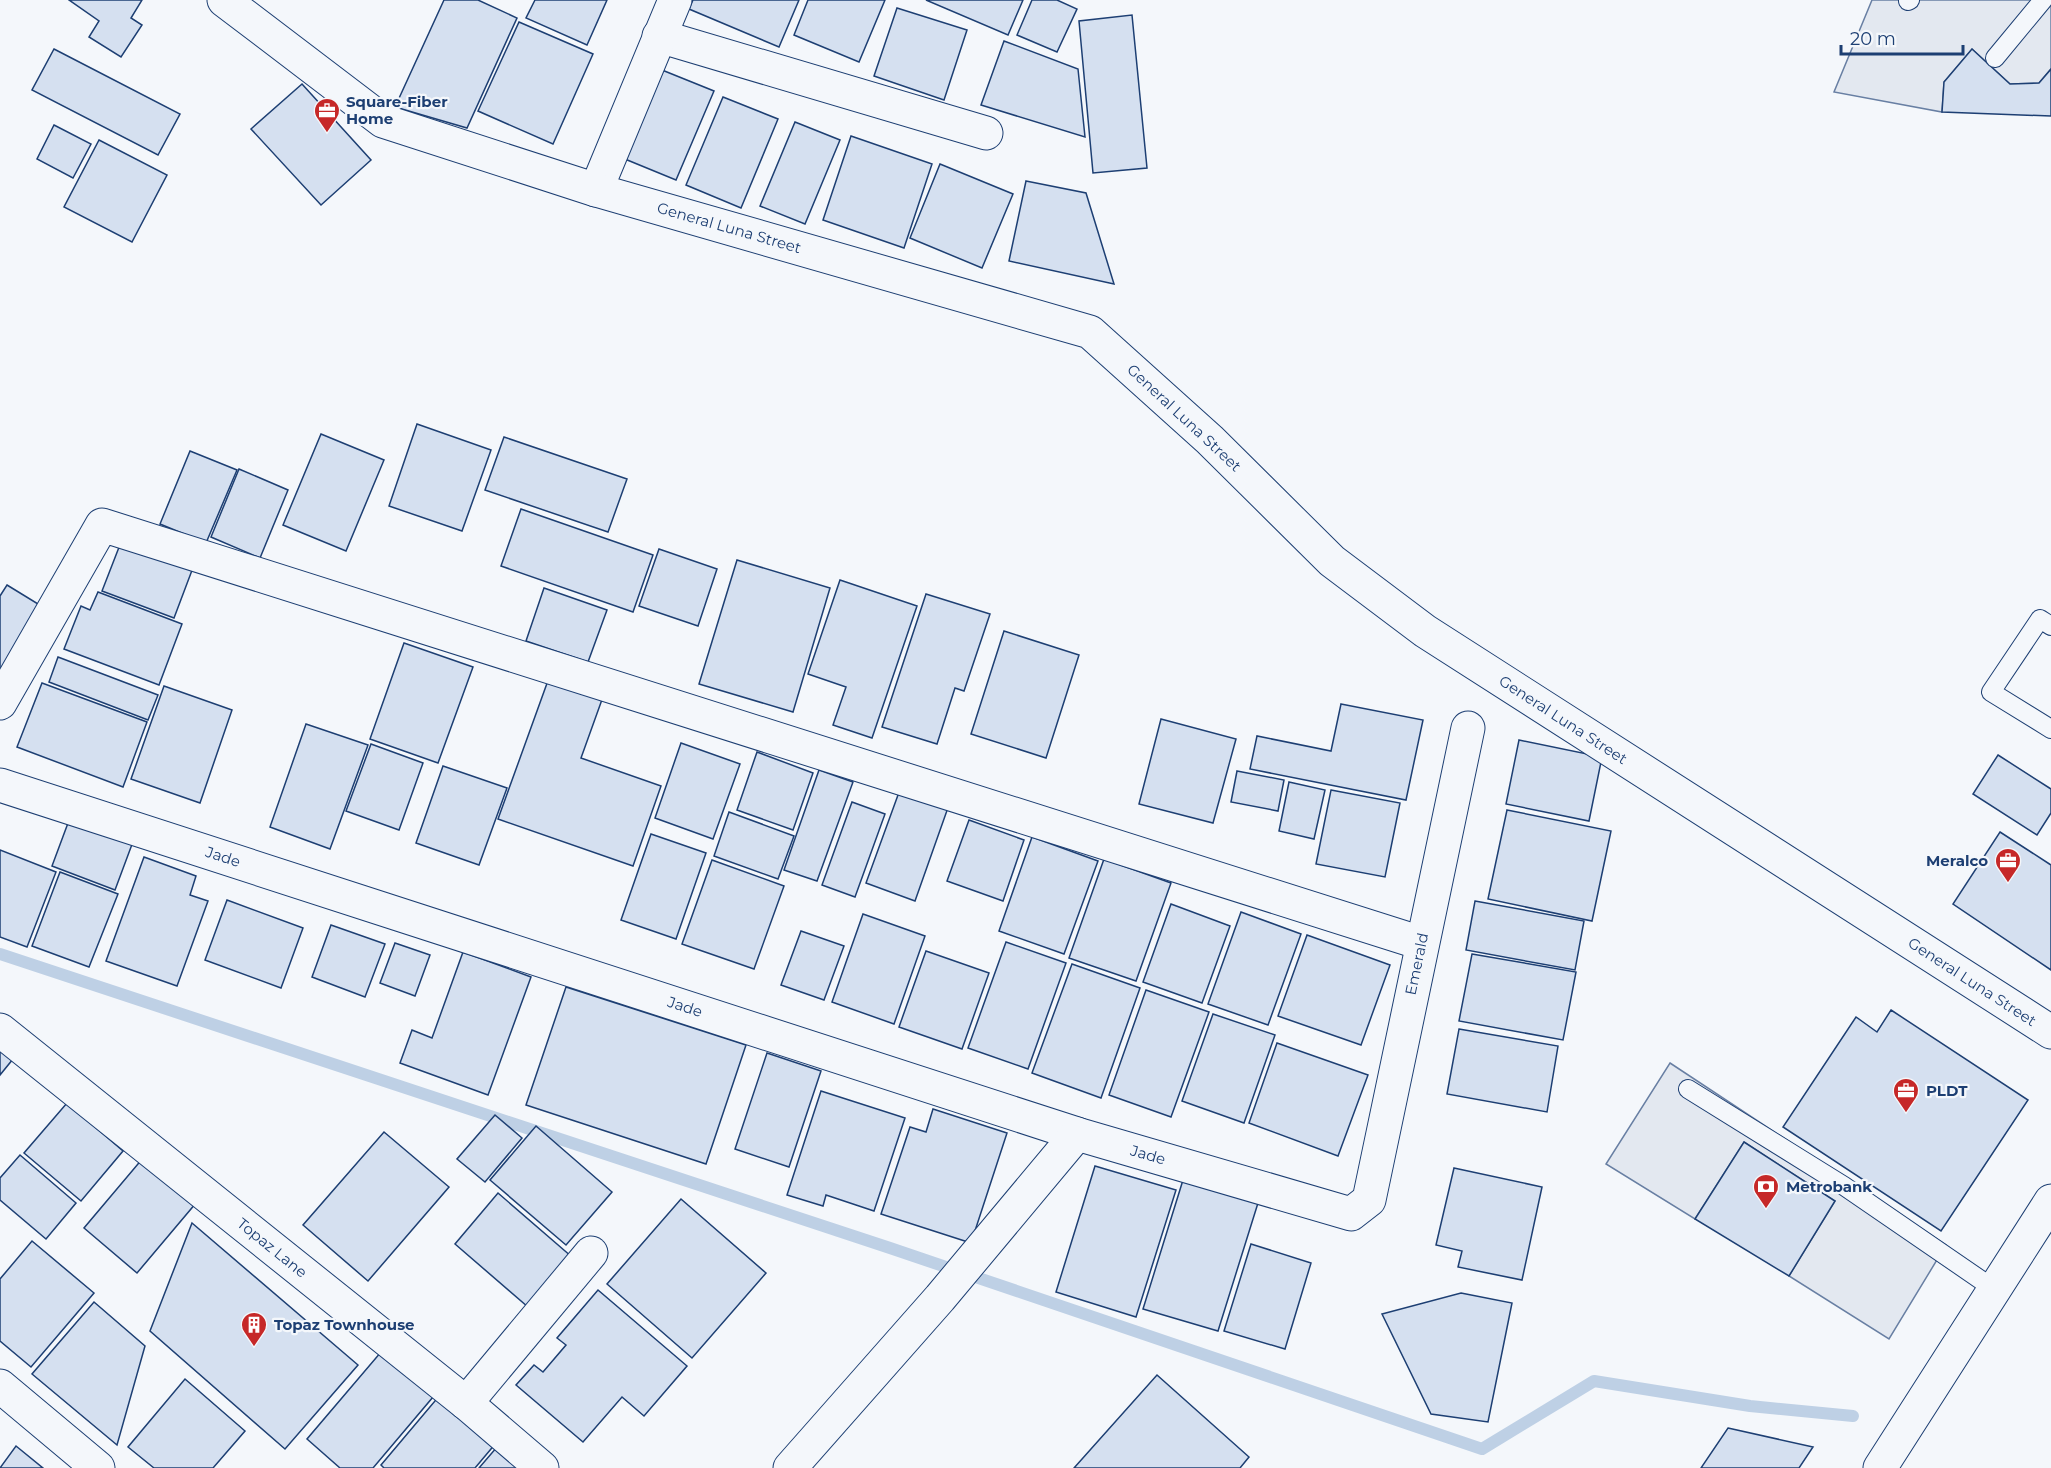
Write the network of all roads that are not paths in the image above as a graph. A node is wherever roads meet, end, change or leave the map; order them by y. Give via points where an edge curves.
1 (224, 0) edge
2 (675, 0) edge
3 (2043, 0) edge
4 (658, 36) junction
5 (1995, 58) dead end
6 (986, 133) dead end
7 (596, 190) junction
8 (2051, 626) edge
9 (0, 703) edge
10 (1468, 729) dead end
11 (2051, 729) edge
12 (0, 785) edge
13 (1421, 943) junction
14 (0, 1030) edge
15 (2051, 1032) edge
16 (1688, 1089) dead end
17 (1077, 1134) junction
18 (1369, 1200) joint
19 (2051, 1201) edge
20 (591, 1253) dead end
21 (1994, 1289) junction
22 (0, 1386) edge
23 (466, 1403) junction
24 (1886, 1466) edge
25 (98, 1468) edge
26 (542, 1468) edge
27 (790, 1468) edge

1 - 7 street, General Luna Street via 383,121
2 - 4 street
3 - 5 lane
4 - 6 street
4 - 7 street
7 - 15 street, General Luna Street via 1090,332 1210,440 1332,561 1425,631
8 - 11 lane via 2040,619 1991,692
9 - 13 street via 102,525
10 - 13 street, Emerald
12 - 17 street, Jade
13 - 18 street, Emerald
14 - 23 street, Topaz Lane
16 - 21 lane via 1844,1186
17 - 18 street, Jade via 1351,1214
17 - 27 street
19 - 21 street
20 - 23 street
21 - 24 street
22 - 25 street
23 - 26 street, Topaz Lane

